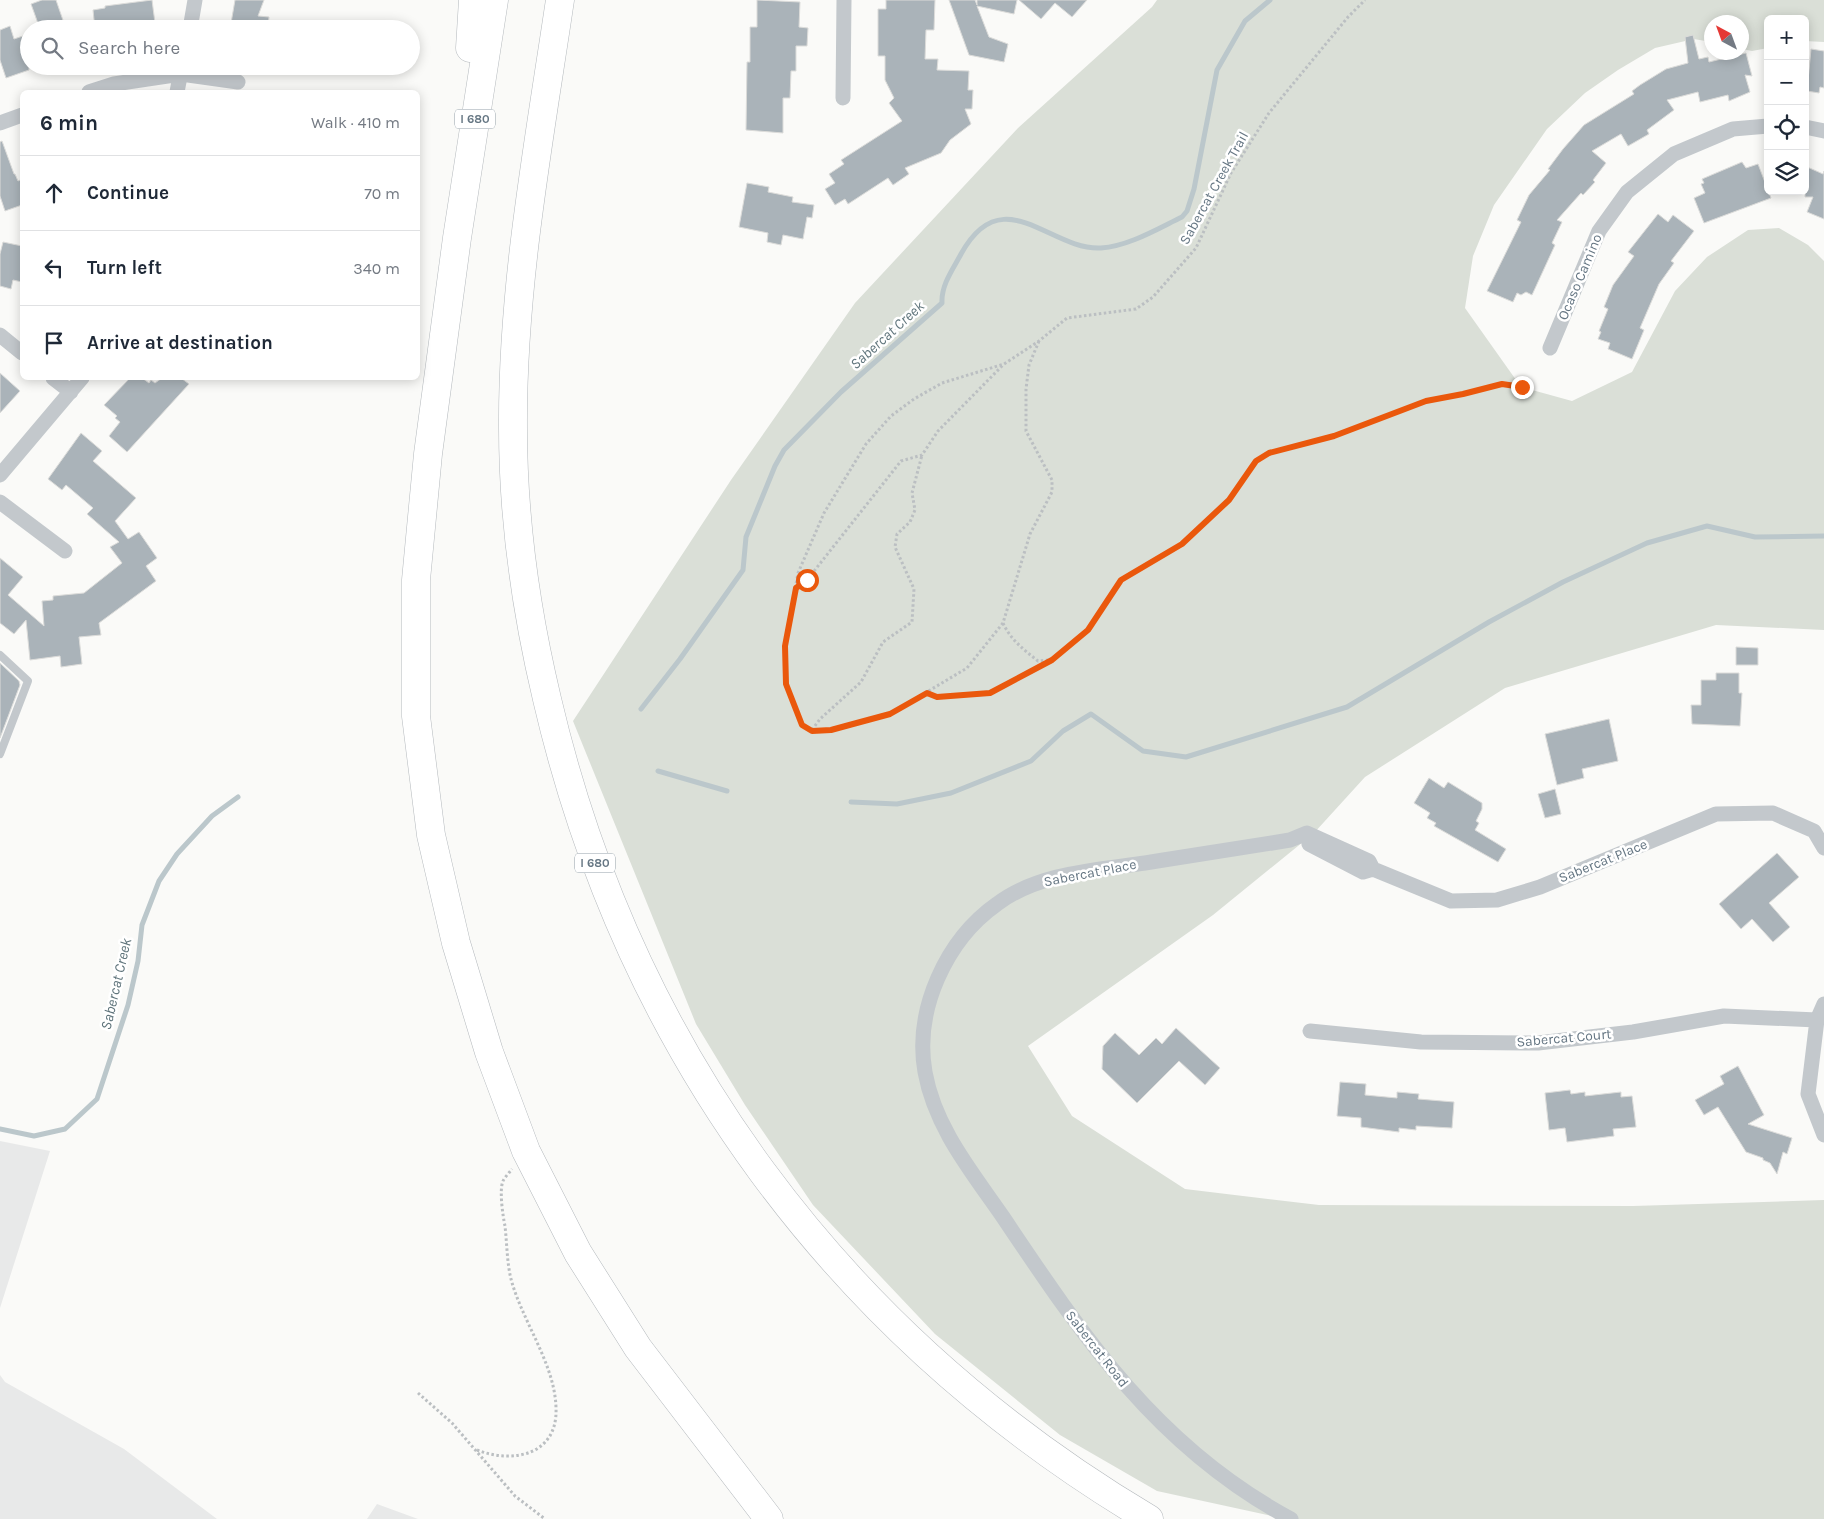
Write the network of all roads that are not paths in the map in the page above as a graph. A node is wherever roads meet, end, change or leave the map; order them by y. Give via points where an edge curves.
1 (195, 0) edge
2 (474, 0) edge
3 (494, 0) edge
4 (560, 0) edge
5 (844, 0) edge
6 (192, 20) edge
7 (158, 75) edge
8 (181, 75) edge
9 (205, 75) edge
10 (238, 82) dead end
11 (95, 90) edge
12 (177, 90) edge
13 (842, 98) dead end
14 (20, 116) edge
15 (0, 123) edge
16 (1764, 126) edge
17 (1809, 128) edge
18 (1824, 130) edge
19 (457, 238) junction
20 (0, 335) edge
21 (1550, 348) dead end
22 (20, 351) edge
23 (56, 380) edge
24 (80, 380) edge
25 (71, 392) junction
26 (0, 475) edge
27 (0, 502) edge
28 (65, 551) dead end
29 (0, 656) edge
30 (0, 754) edge
31 (1824, 848) edge
32 (1824, 1004) edge
33 (1817, 1020) junction
34 (1310, 1031) dead end
35 (1824, 1135) edge
36 (948, 1136) joint
37 (769, 1519) edge
38 (1150, 1519) edge
39 (1291, 1519) edge

1 - 6 street
2 - 19 highway
3 - 19 highway, I 680
4 - 38 highway, I 680 via 525,238 516,326 513,430 519,531 532,634 556,737 585,837 621,928 662,1012 701,1082 740,1142 795,1214 848,1277 967,1391 1033,1444
5 - 13 street
7 - 11 street
8 - 12 street
9 - 10 street
14 - 15 street
16 - 21 street, Ocaso Camino via 1734,128 1674,154 1627,192 1599,231
17 - 18 street
19 - 37 highway, I 680 via 428,454 416,580 416,716 431,835 456,943 489,1052 526,1151 578,1253 638,1348
20 - 22 street
23 - 25 street
24 - 25 street
25 - 26 street
27 - 28 street
29 - 30 lane via 28,681
31 - 36 street, Sabercat Place via 1814,831 1773,813 1716,814 1540,886 1497,900 1451,901 1373,869 1363,872 1302,835 1272,844 1078,873 1036,884 998,903 969,928 946,962 930,996 923,1036 925,1070 933,1104
32 - 33 street
33 - 34 street, Sabercat Court via 1724,1016 1633,1032 1538,1043 1421,1042
33 - 35 street via 1808,1094
36 - 39 street, Sabercat Road via 1059,1301 1134,1396 1212,1467

